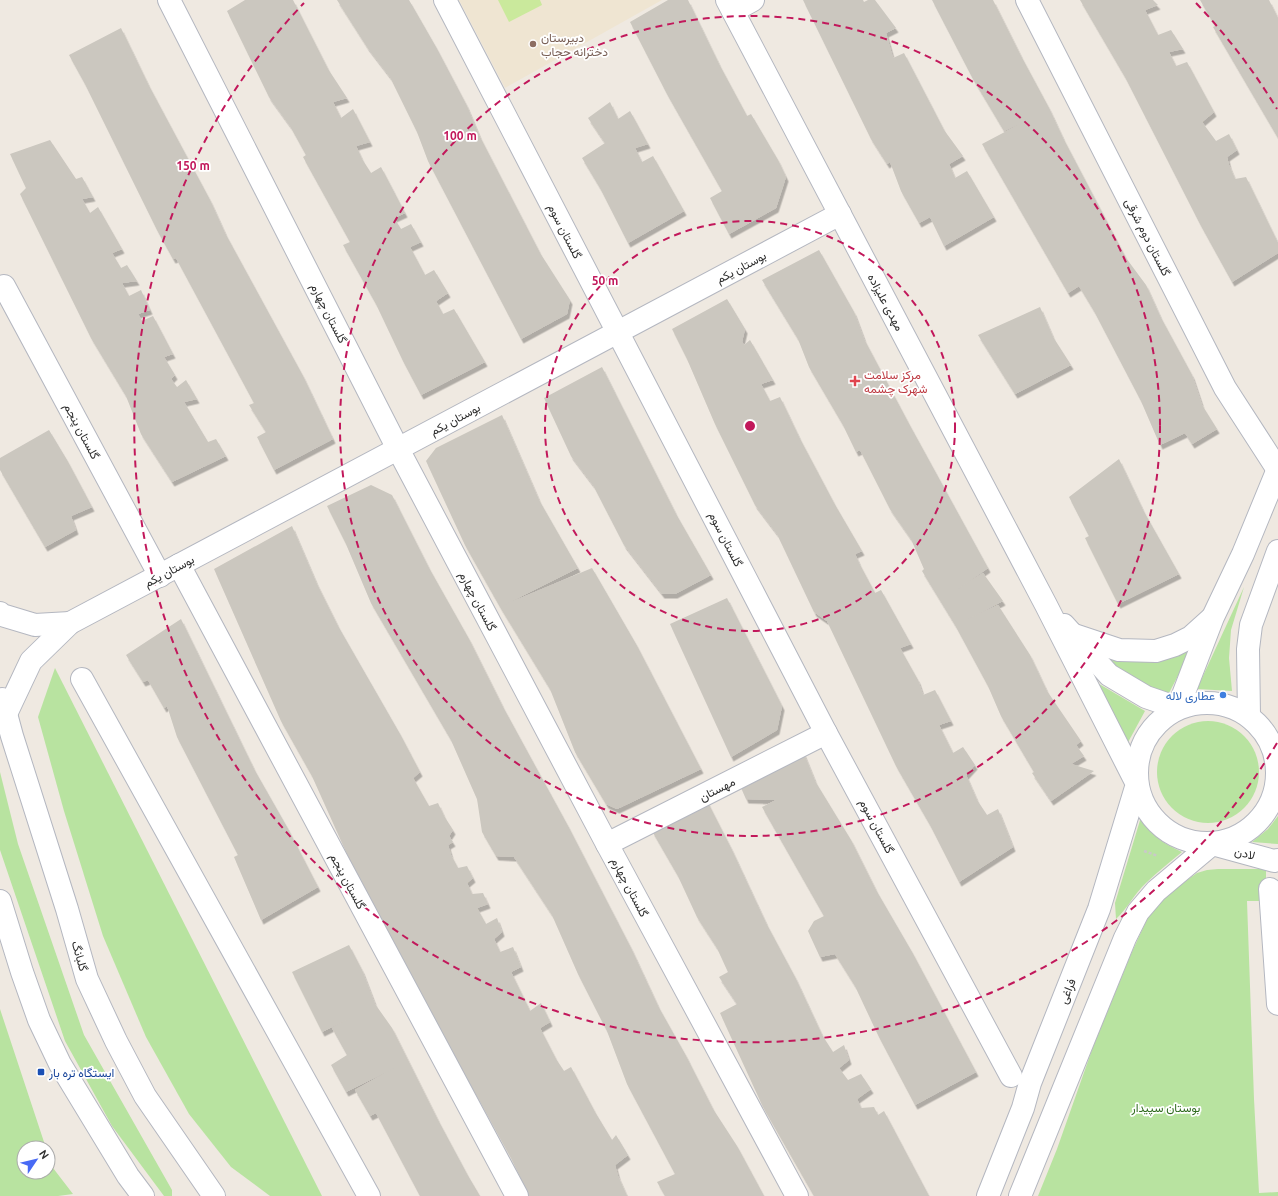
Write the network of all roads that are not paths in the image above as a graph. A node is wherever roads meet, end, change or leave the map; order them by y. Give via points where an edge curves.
1 (169, 0) edge
2 (446, 0) edge
3 (753, 0) edge
4 (1027, 0) edge
5 (730, 6) edge
6 (840, 214) junction
7 (4, 286) dead end
8 (618, 332) junction
9 (398, 449) junction
10 (1278, 470) edge
11 (1278, 552) edge
12 (179, 565) junction
13 (160, 576) junction
14 (1046, 605) junction
15 (0, 613) edge
16 (1213, 617) junction
17 (70, 623) junction
18 (1074, 635) junction
19 (82, 678) dead end
20 (0, 691) edge
21 (1178, 708) junction
22 (6, 714) junction
23 (1249, 716) junction
24 (826, 733) junction
25 (1278, 765) edge
26 (1137, 784) junction
27 (607, 844) junction
28 (1212, 844) junction
29 (1278, 860) edge
30 (1270, 889) dead end
31 (0, 901) edge
32 (1278, 1004) edge
33 (1011, 1076) dead end
34 (143, 1196) edge
35 (214, 1196) edge
36 (369, 1196) edge
37 (517, 1196) edge
38 (797, 1196) edge
39 (988, 1196) edge
40 (1020, 1196) edge

1 - 9 street, گلستان چهارم
2 - 8 street, گلستان سوم
3 - 5 street
4 - 10 street, گلستان دوم شرقی via 1225,388
5 - 6 street, مهدی علیزاده
6 - 8 street, بوستان یکم
6 - 14 street, مهدی علیزاده
7 - 13 street, گلستان پنجم
8 - 9 street, بوستان یکم
8 - 24 street, گلستان سوم
9 - 12 street, بوستان یکم
9 - 27 street, گلستان چهارم
10 - 16 street
11 - 23 street via 1251,625 1248,649
12 - 13 street, بوستان یکم
12 - 37 street, گلستان پنجم
13 - 17 street, بوستان یکم
14 - 18 street
14 - 26 street
15 - 17 street, بوستان یکم via 35,625
16 - 18 street via 1191,638 1156,651 1119,650
16 - 21 street
17 - 22 street, بوستان یکم via 31,661
18 - 21 street via 1109,675 1146,697
19 - 36 street
20 - 22 street, گلبانگ
21 - 23 street via 1196,703 1215,702 1233,707
21 - 26 street via 1159,720 1145,739 1137,761
22 - 35 street, گلبانگ via 87,979 145,1096
23 - 25 street via 1263,730 1273,747
24 - 27 street, مهستان
24 - 33 street, گلستان سوم
25 - 28 street via 1276,788 1268,809 1253,827 1234,839
26 - 28 street via 1143,804 1155,821 1171,834 1191,842
26 - 39 street, فراغی via 1099,909
27 - 38 street, گلستان چهارم
28 - 29 street, لادن
28 - 40 street via 1156,891 1138,912 1125,938
30 - 32 street
31 - 34 street via 39,1020 60,1064 128,1176

